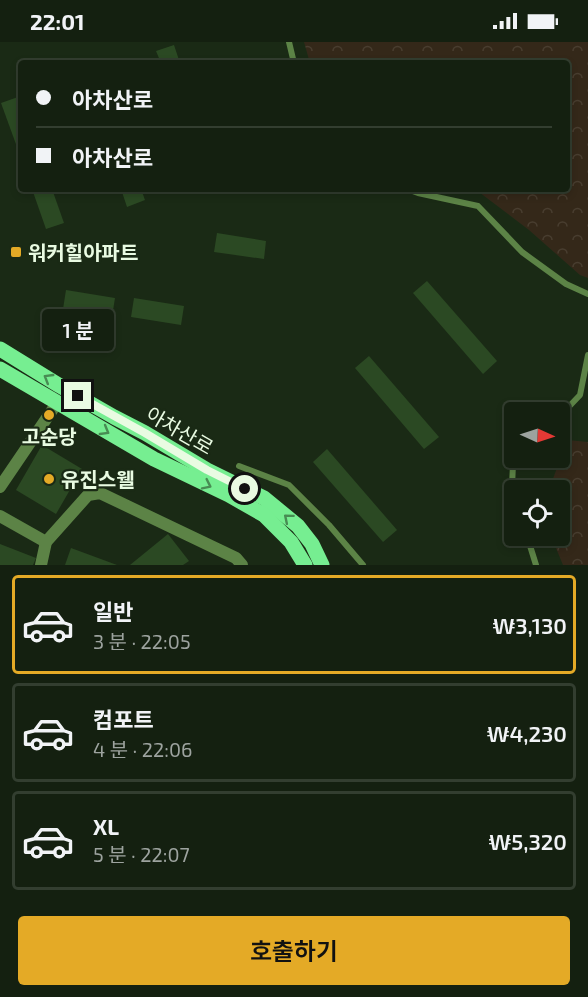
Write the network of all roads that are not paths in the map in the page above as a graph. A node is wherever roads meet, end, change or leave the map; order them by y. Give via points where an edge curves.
1 (289, 42) edge
2 (293, 60) edge
3 (415, 192) edge
4 (588, 294) edge
5 (0, 349) edge
6 (588, 355) edge
7 (0, 369) edge
8 (57, 403) junction
9 (570, 406) edge
10 (239, 466) dead end
11 (0, 487) edge
12 (0, 516) edge
13 (46, 542) junction
14 (530, 546) edge
15 (236, 563) edge
16 (41, 565) edge
17 (305, 565) edge
18 (322, 565) edge
19 (363, 565) edge
20 (536, 565) edge

1 - 2 lane
3 - 4 lane via 478,206 522,252 566,284
18 -> 5 main road, 아차산로 via 298,526 264,498 207,470
6 - 9 lane via 580,395
7 - 8 main road, 아차산로
8 - 11 street
8 -> 17 main road, 아차산로 via 154,459 264,515 291,542
10 - 19 lane via 289,485
12 - 13 street
13 - 15 street via 88,495 100,493
13 - 16 street
14 - 20 lane

